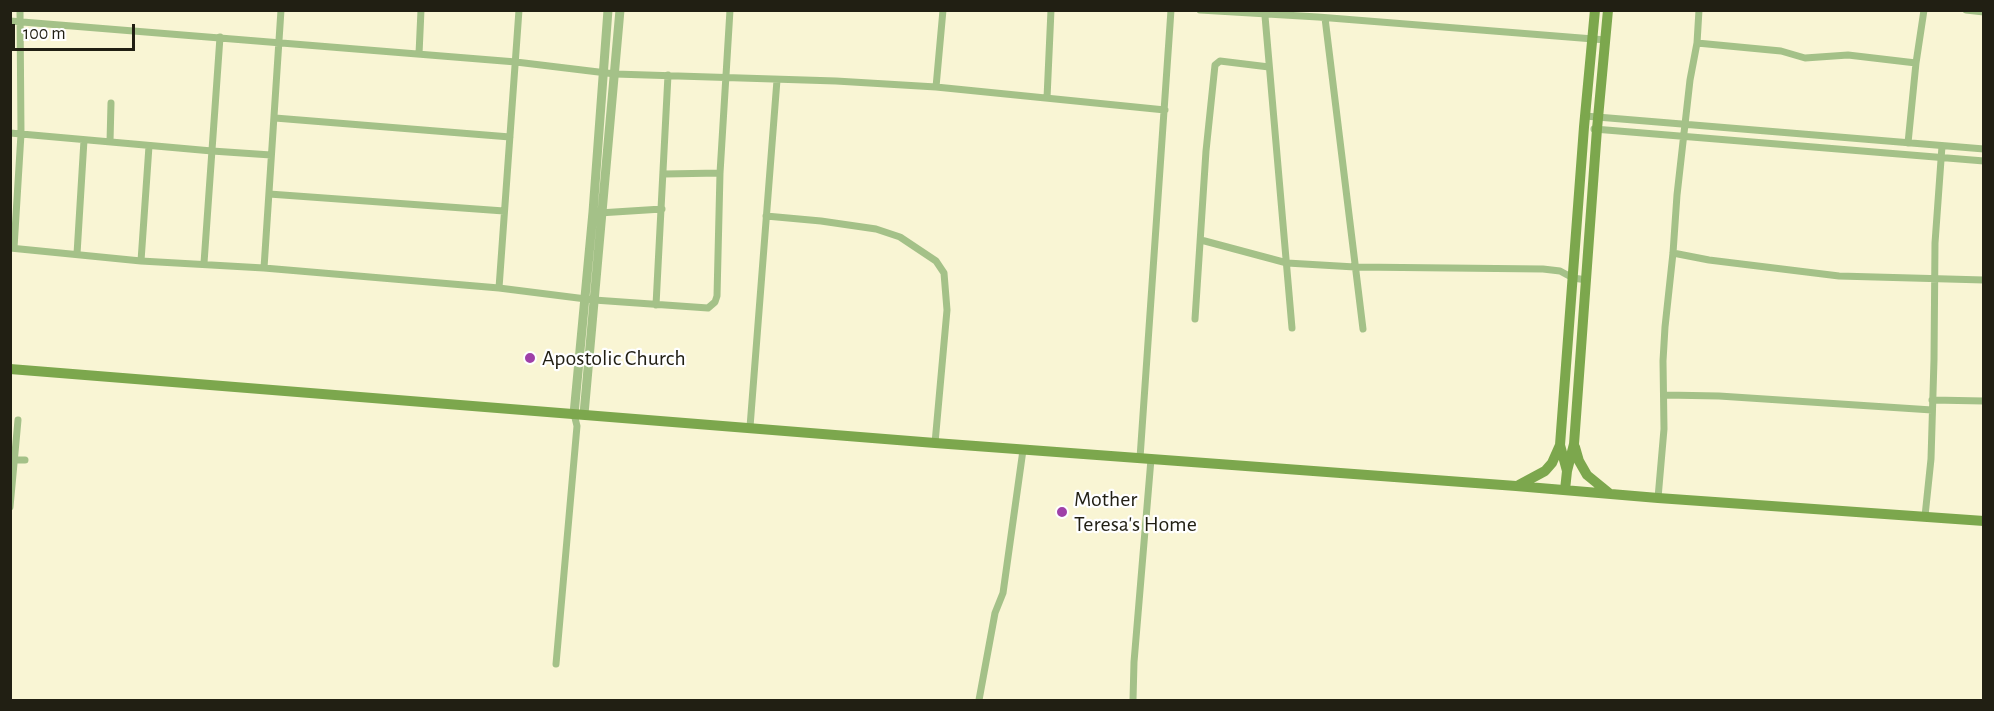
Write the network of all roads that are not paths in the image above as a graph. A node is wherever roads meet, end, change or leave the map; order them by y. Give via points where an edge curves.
1 (20, 10) edge
2 (280, 10) edge
3 (421, 10) edge
4 (519, 10) edge
5 (608, 10) edge
6 (620, 10) edge
7 (730, 10) edge
8 (934, 10) edge
9 (1051, 10) edge
10 (1171, 10) edge
11 (1200, 10) edge
12 (1595, 10) edge
13 (1608, 10) edge
14 (1699, 10) edge
15 (1924, 10) edge
16 (1966, 10) edge
17 (943, 11) edge
18 (1983, 12) edge
19 (1321, 15) edge
20 (1265, 16) junction
21 (10, 21) edge
22 (20, 22) junction
23 (220, 37) junction
24 (1593, 39) junction
25 (1606, 40) junction
26 (278, 43) junction
27 (1697, 43) junction
28 (420, 54) junction
29 (516, 62) junction
30 (1916, 63) junction
31 (1269, 67) junction
32 (602, 73) junction
33 (615, 74) junction
34 (668, 75) junction
35 (726, 78) junction
36 (777, 80) junction
37 (936, 87) junction
38 (1047, 98) junction
39 (111, 103) dead end
40 (1165, 110) junction
41 (1598, 117) junction
42 (275, 118) junction
43 (1584, 121) junction
44 (1685, 125) junction
45 (1597, 129) junction
46 (10, 133) edge
47 (21, 134) junction
48 (510, 137) junction
49 (1684, 137) junction
50 (84, 140) junction
51 (110, 142) junction
52 (1908, 143) junction
53 (148, 146) junction
54 (1942, 146) junction
55 (1983, 149) edge
56 (212, 151) junction
57 (272, 155) junction
58 (1941, 158) junction
59 (1983, 161) edge
60 (720, 173) junction
61 (664, 174) junction
62 (269, 194) junction
63 (662, 209) junction
64 (504, 211) junction
65 (593, 212) junction
66 (603, 213) junction
67 (766, 216) junction
68 (1201, 240) junction
69 (12, 248) edge
70 (1673, 253) junction
71 (77, 254) junction
72 (141, 261) junction
73 (204, 263) junction
74 (1287, 263) junction
75 (1355, 267) junction
76 (264, 268) junction
77 (1573, 278) junction
78 (1935, 278) junction
79 (1587, 280) junction
80 (1983, 280) edge
81 (499, 288) junction
82 (590, 299) junction
83 (656, 305) junction
84 (1195, 318) dead end
85 (1292, 328) dead end
86 (1364, 329) dead end
87 (10, 369) edge
88 (1665, 394) junction
89 (1932, 400) junction
90 (1983, 401) edge
91 (1563, 409) junction
92 (1577, 410) junction
93 (1932, 410) junction
94 (579, 414) junction
95 (18, 420) dead end
96 (750, 427) junction
97 (935, 443) junction
98 (1574, 444) junction
99 (1560, 445) junction
100 (1023, 450) junction
101 (1146, 458) junction
102 (13, 460) edge
103 (25, 460) dead end
104 (1567, 471) junction
105 (1516, 486) junction
106 (1565, 490) junction
107 (1609, 493) junction
108 (1658, 498) junction
109 (10, 507) edge
110 (1925, 516) junction
111 (1983, 521) edge
112 (556, 664) dead end
113 (979, 700) edge
114 (1133, 700) edge

1 - 22 street
2 - 26 street
3 - 28 street
4 - 29 street
5 - 32 street
6 - 33 street
7 - 35 street
8 - 17 street
9 - 38 street
10 - 40 street
11 - 20 street
12 - 24 main road
13 - 25 main road
14 - 27 street
15 - 30 street
16 - 18 street
17 - 37 street
19 - 20 street
19 - 24 street
19 - 75 street
20 - 31 street
21 - 22 street
22 - 23 street
22 - 47 street
23 - 26 street
23 - 56 street
24 - 25 street
24 - 43 main road
25 - 41 main road
26 - 28 street
26 - 42 street
27 - 30 street via 1781,51 1805,58 1848,56
27 - 44 street
28 - 29 street
29 - 32 street
29 - 48 street
30 - 52 street
31 - 68 street via 1220,61 1215,65
31 - 74 street
32 - 33 street
32 - 65 street
33 - 34 street
33 - 66 street
34 - 35 street
34 - 61 street
35 - 36 street
35 - 60 street
36 - 37 street
36 - 67 street
37 - 38 street
38 - 40 street
39 - 51 street
40 - 101 street
41 - 43 street
41 - 44 street
41 - 45 main road
42 - 48 street
42 - 57 street
43 - 45 street
43 - 77 main road
44 - 49 street
44 - 52 street
45 - 49 street
45 - 79 main road
46 - 47 street
47 - 50 street
47 - 69 street
48 - 64 street
49 - 58 street
49 - 70 street
50 - 51 street
50 - 71 street
51 - 53 street
52 - 54 street
53 - 56 street
53 - 72 street
54 - 55 street
54 - 58 street
56 - 57 street
56 - 73 street
57 - 62 street
58 - 59 street
58 - 78 street
60 - 61 street
60 - 83 street via 715,302 705,309
61 - 63 street
62 - 64 street
62 - 76 street
63 - 66 street
63 - 83 street
64 - 81 street
65 - 66 street
65 - 82 street
66 - 82 street
67 - 96 street
67 - 97 street via 876,229 900,237 936,261 944,273 947,310
68 - 74 street
68 - 84 street
69 - 71 street
70 - 78 street via 1839,276
70 - 88 street via 1663,361
71 - 72 street
72 - 73 street
73 - 76 street
74 - 75 street
74 - 85 street
75 - 77 street via 1543,268
75 - 86 street
76 - 81 street
77 - 79 street
77 - 91 main road
78 - 80 street
78 - 89 street
79 - 92 main road
81 - 82 street
82 - 83 street
82 - 94 street
87 - 94 main road
88 - 93 street
88 - 108 street
89 - 90 street
89 - 93 street
91 - 92 main road
91 - 99 main road
92 - 98 main road
93 - 110 street
94 - 96 main road
94 - 112 street
95 - 102 street
96 - 97 main road
97 - 100 main road
98 - 104 main road
98 - 107 main road via 1582,468
99 - 104 main road
99 - 105 main road via 1545,471
100 - 101 main road
100 - 113 street via 1003,593 995,613
101 - 105 main road
101 - 114 street
102 - 103 street
102 - 109 street
104 - 106 main road
105 - 106 main road
106 - 107 main road
107 - 108 main road
108 - 110 main road
110 - 111 main road

